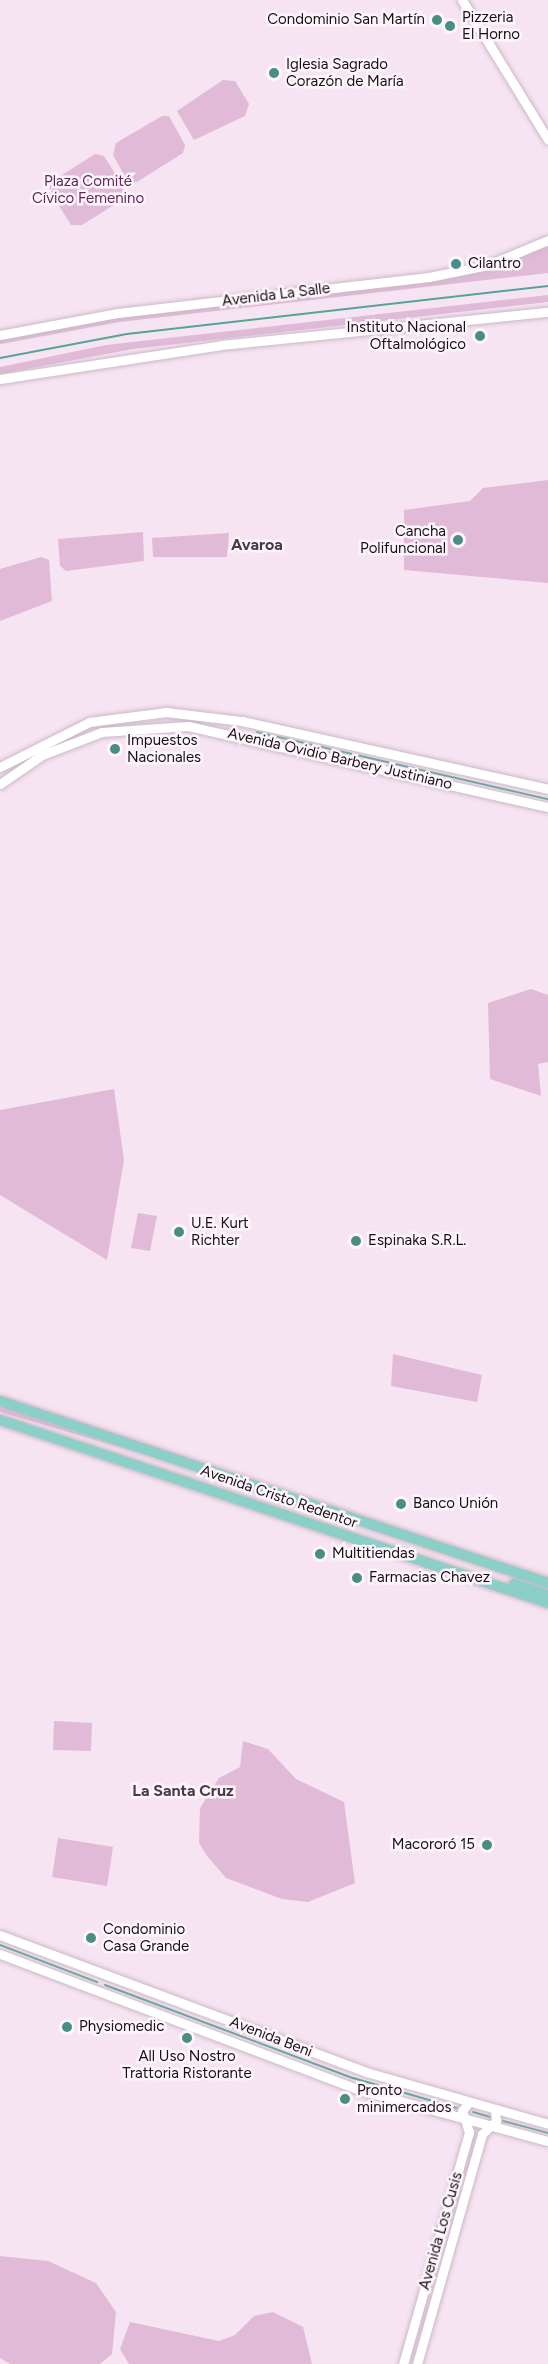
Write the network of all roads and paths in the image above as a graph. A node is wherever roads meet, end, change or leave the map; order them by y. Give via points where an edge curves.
1 (462, 0) edge
2 (548, 140) edge
3 (548, 240) edge
4 (548, 312) edge
5 (0, 335) edge
6 (0, 379) edge
7 (242, 721) junction
8 (259, 724) junction
9 (232, 734) junction
10 (246, 737) junction
11 (0, 767) edge
12 (0, 784) edge
13 (548, 789) edge
14 (548, 807) edge
15 (0, 1401) edge
16 (0, 1420) edge
17 (137, 1444) junction
18 (119, 1457) junction
19 (180, 1459) junction
20 (156, 1471) junction
21 (472, 1577) junction
22 (548, 1583) edge
23 (548, 1595) edge
24 (548, 1603) edge
25 (0, 1935) edge
26 (0, 1954) edge
27 (104, 1973) junction
28 (97, 1990) junction
29 (469, 2102) junction
30 (495, 2109) junction
31 (464, 2119) junction
32 (548, 2124) edge
33 (492, 2126) junction
34 (467, 2139) junction
35 (548, 2141) edge
36 (480, 2142) junction
37 (428, 2277) junction
38 (441, 2280) junction
39 (404, 2364) edge
40 (417, 2364) edge

1 - 2 street
3 - 5 street, Avenida La Salle via 488,265 438,276 118,313
4 - 6 street via 221,345
7 - 8 street, Avenida Ovidio Barbery Justiniano
7 - 9 street
7 - 11 street, Avenida Ovidio Barbery Justiniano via 166,712 112,717 45,740
8 - 10 street via 250,726
8 - 13 street, Avenida Ovidio Barbery Justiniano
9 - 10 street, Avenida Ovidio Barbery Justiniano
9 - 12 street, Avenida Ovidio Barbery Justiniano via 166,725 102,732 42,755
10 - 14 street, Avenida Ovidio Barbery Justiniano
15 - 17 main road, Avenida Cristo Redentor
16 - 18 main road, Avenida Cristo Redentor
17 - 18 main road via 134,1456
17 - 19 main road, Avenida Cristo Redentor
18 - 20 main road, Avenida Cristo Redentor
19 - 20 main road via 160,1458
19 - 22 main road, Avenida Cristo Redentor
20 - 21 main road, Avenida Cristo Redentor
21 - 23 main road
21 - 24 main road, Avenida Cristo Redentor
25 - 27 street, Avenida Beni
26 - 28 street, Avenida Beni
27 - 28 street
27 - 29 street, Avenida Beni via 366,2072
28 - 31 street, Avenida Beni via 360,2090
29 - 30 street, Avenida Beni
29 - 31 street, Avenida Los Cusis via 462,2109
30 - 32 street, Avenida Beni
30 - 33 street, Avenida Los Cusis
31 - 33 street, Avenida Beni
31 - 34 street, Avenida Los Cusis
33 - 35 street, Avenida Beni
33 - 36 street, Avenida Los Cusis
34 - 36 street
34 - 37 street, Avenida Los Cusis
36 - 38 street, Avenida Los Cusis
37 - 38 street
37 - 39 street, Avenida Los Cusis
38 - 40 street, Avenida Los Cusis

